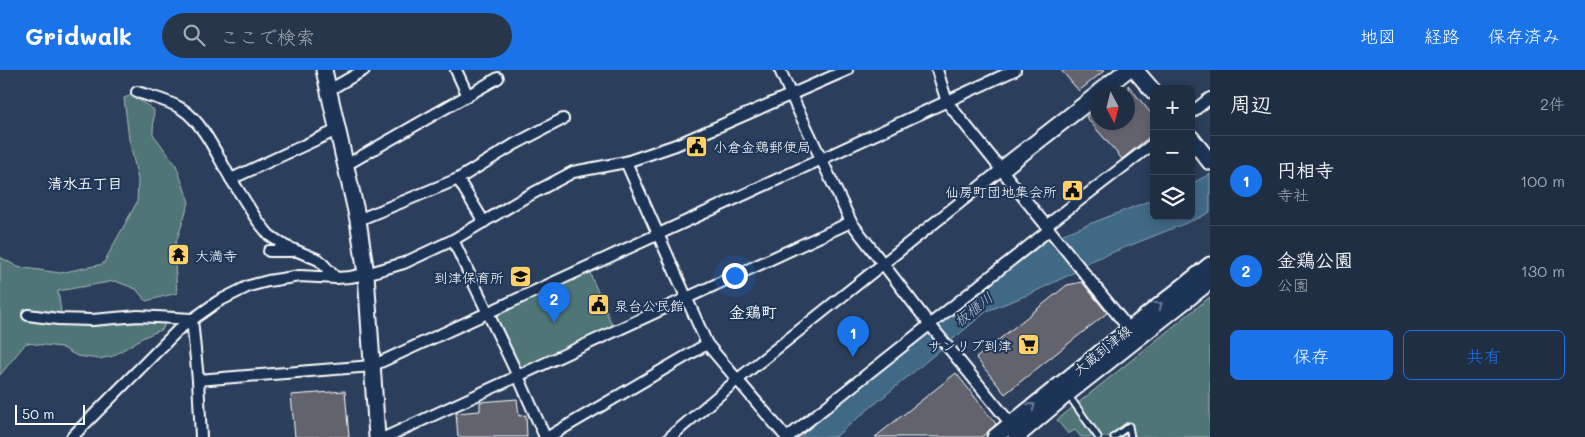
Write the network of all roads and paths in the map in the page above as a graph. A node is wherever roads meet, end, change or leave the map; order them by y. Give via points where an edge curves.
1 (324, 70) edge
2 (364, 70) edge
3 (456, 70) edge
4 (780, 70) edge
5 (847, 70) edge
6 (937, 70) edge
7 (1015, 70) edge
8 (1127, 70) edge
9 (1135, 70) edge
10 (498, 78) dead end
11 (1108, 85) edge
12 (1150, 87) edge
13 (329, 90) junction
14 (137, 92) dead end
15 (791, 95) junction
16 (468, 96) junction
17 (1210, 98) edge
18 (1090, 99) edge
19 (947, 102) junction
20 (1195, 110) edge
21 (563, 119) dead end
22 (337, 130) junction
23 (1195, 143) edge
24 (1150, 146) edge
25 (821, 160) junction
26 (626, 162) junction
27 (1210, 162) edge
28 (346, 165) junction
29 (1002, 169) junction
30 (230, 179) junction
31 (458, 179) junction
32 (358, 220) junction
33 (484, 222) junction
34 (851, 222) junction
35 (1047, 228) junction
36 (658, 235) junction
37 (453, 240) junction
38 (270, 251) dead end
39 (296, 251) junction
40 (883, 263) junction
41 (1210, 265) edge
42 (366, 274) junction
43 (336, 278) junction
44 (1210, 281) edge
45 (688, 298) junction
46 (488, 313) junction
47 (28, 315) dead end
48 (192, 319) junction
49 (930, 325) junction
50 (1129, 328) junction
51 (707, 344) junction
52 (372, 366) junction
53 (518, 376) junction
54 (198, 380) junction
55 (737, 380) junction
56 (1067, 394) junction
57 (1017, 433) edge
58 (72, 437) edge
59 (202, 437) edge
60 (376, 437) edge
61 (386, 437) edge
62 (547, 437) edge
63 (670, 437) edge
64 (787, 437) edge
65 (995, 437) edge
66 (1098, 437) edge
67 (1114, 437) edge
68 (1131, 437) edge

1 - 13 street
2 - 13 street
3 - 16 street
4 - 15 street
5 - 15 street
6 - 19 street
7 - 19 street
8 - 11 street
9 - 12 street
10 - 16 street
13 - 22 street
14 - 30 street via 184,110 204,131
15 - 25 street
15 - 26 street via 676,145
16 - 28 street
17 - 20 street
18 - 29 street
19 - 25 street
19 - 29 street
21 - 31 street
22 - 28 street
22 - 30 street
23 - 27 street
24 - 35 street
25 - 34 street
25 - 36 street
26 - 33 street via 573,172
26 - 36 street
28 - 32 street
29 - 35 street
29 - 40 street
30 - 39 street via 269,236
31 - 32 street
31 - 33 street
32 - 42 street
33 - 37 street
34 - 40 street
34 - 45 street
35 - 49 street
35 - 50 street
36 - 45 street
36 - 46 street
37 - 42 street via 404,263
37 - 46 street
38 - 39 street
39 - 43 street via 319,260
40 - 49 street
40 - 55 street
50 -> 41 street, 大蔵到津線
42 - 43 street
42 - 52 street
43 - 48 street via 300,276 249,286
44 - 56 street, 大蔵到津線
45 - 51 street
45 - 53 street
46 - 52 street
46 - 53 street
47 - 48 street via 92,320 138,316
48 - 54 street
48 - 58 street via 178,329
49 - 57 street
49 - 64 street
57 -> 50 street, 大蔵到津線
51 - 55 street
51 - 62 street
52 - 54 street
52 - 60 street
53 - 61 street
53 - 62 street
54 - 59 street
55 - 63 street
55 - 64 street
56 - 57 street, 大蔵到津線
56 - 66 lane
57 - 65 street, 大蔵到津線
67 - 68 lane via 1129,426

